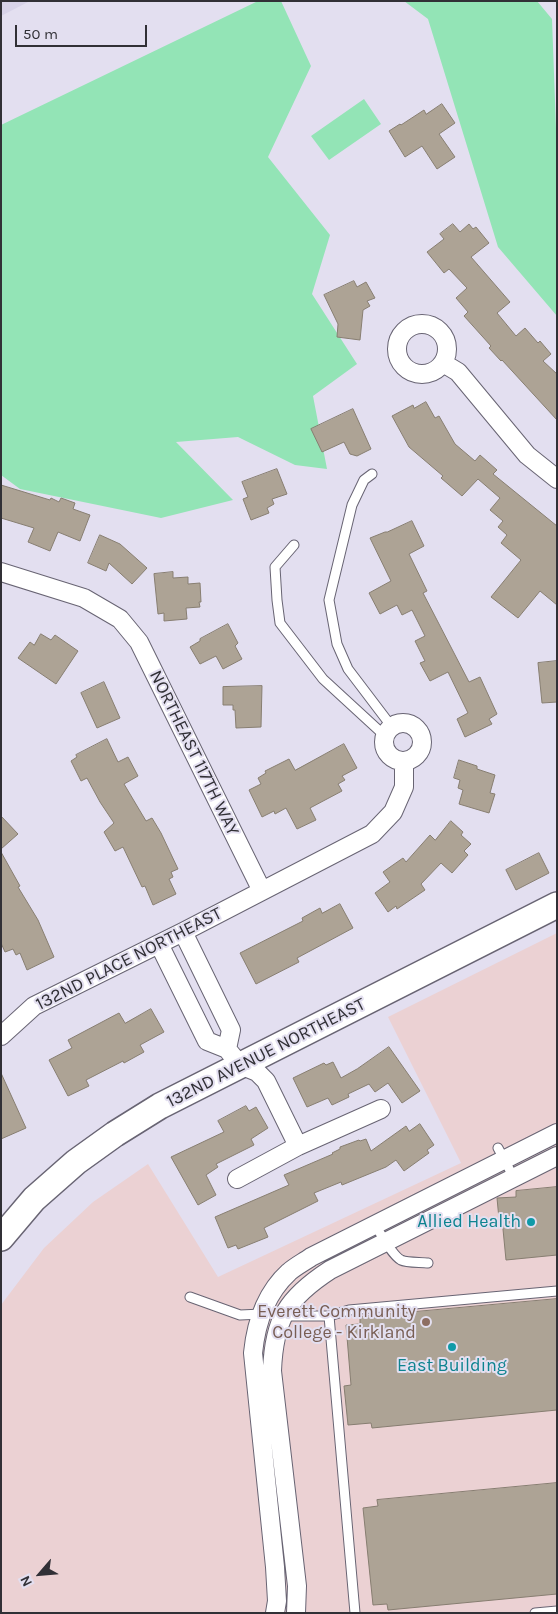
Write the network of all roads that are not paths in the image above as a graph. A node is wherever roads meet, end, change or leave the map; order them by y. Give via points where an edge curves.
1 (443, 363) dead end
2 (372, 474) dead end
3 (557, 480) edge
4 (294, 545) dead end
5 (1, 572) edge
6 (388, 731) junction
7 (404, 762) junction
8 (262, 891) junction
9 (557, 905) edge
10 (183, 932) junction
11 (159, 944) junction
12 (3, 1031) edge
13 (234, 1057) junction
14 (381, 1109) dead end
15 (557, 1134) edge
16 (298, 1146) junction
17 (501, 1154) junction
18 (557, 1156) edge
19 (514, 1178) junction
20 (237, 1179) dead end
21 (375, 1225) junction
22 (1, 1238) edge
23 (387, 1241) junction
24 (428, 1262) dead end
25 (557, 1291) edge
26 (190, 1297) dead end
27 (284, 1313) junction
28 (261, 1314) junction
29 (329, 1316) junction
30 (557, 1611) edge
31 (275, 1613) edge
32 (296, 1613) edge
33 (355, 1613) edge
34 (535, 1613) edge

1 - 3 street via 458,372 527,455
2 - 6 lane via 364,480 352,505 329,600 337,644 348,669
4 - 6 lane via 276,567 280,623 323,679
5 - 8 street, NORTHEAST 117TH WAY via 84,598 120,619 139,642
6 - 7 street via 385,750 396,760
6 - 7 street via 402,723 410,724 420,734 422,742 417,756
7 - 8 street, 132ND PLACE NORTHEAST via 404,787 393,812 372,834
8 - 10 street, 132ND PLACE NORTHEAST
9 - 13 street, 132ND AVENUE NORTHEAST
10 - 11 street, 132ND PLACE NORTHEAST
10 - 13 street via 231,1030
11 - 12 street, 132ND PLACE NORTHEAST via 34,1006
11 - 13 street via 208,1041
13 - 16 street via 266,1081
13 - 22 street, 132ND AVENUE NORTHEAST via 76,1162 34,1199
14 - 16 street
15 - 17 street
16 - 20 street
17 - 19 lane
17 - 21 street
18 - 19 street
19 - 23 street
21 - 23 lane
21 - 28 street via 289,1272
23 - 24 lane via 390,1250 401,1260
23 - 27 street via 310,1283
25 - 29 lane via 349,1310
26 - 28 lane via 240,1315
27 - 28 lane
27 - 29 lane
27 - 32 street via 273,1347 272,1371 297,1586
28 - 31 street via 253,1353 275,1567
29 - 33 lane
30 - 34 lane

